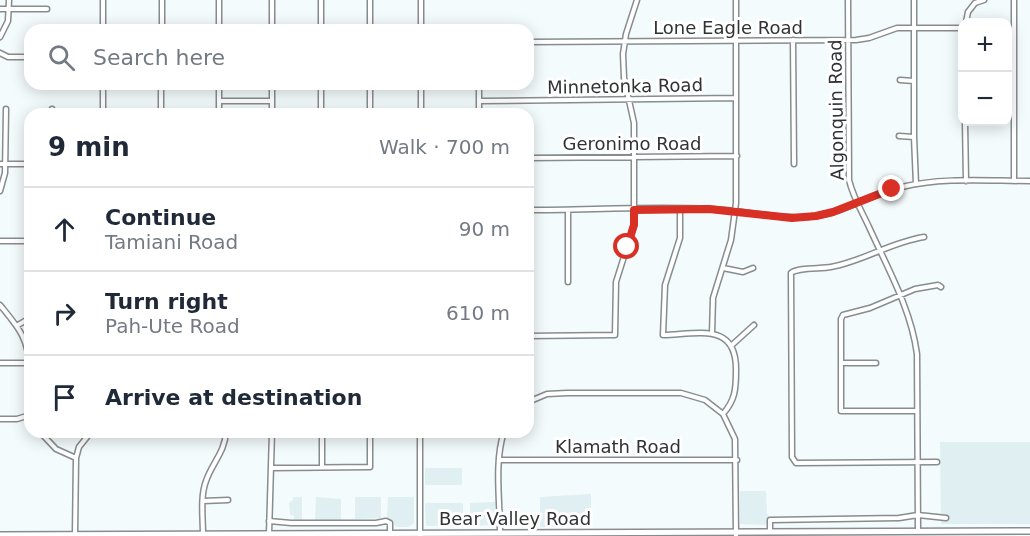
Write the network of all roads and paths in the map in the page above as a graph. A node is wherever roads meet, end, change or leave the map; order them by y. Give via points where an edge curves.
1 (9, 0) edge
2 (103, 0) edge
3 (162, 0) edge
4 (219, 0) edge
5 (272, 0) edge
6 (321, 0) edge
7 (370, 0) edge
8 (421, 0) edge
9 (637, 0) edge
10 (736, 0) edge
11 (848, 0) edge
12 (914, 0) edge
13 (984, 0) edge
14 (1014, 0) edge
15 (974, 1) edge
16 (0, 9) edge
17 (9, 9) junction
18 (47, 9) dead end
19 (967, 18) edge
20 (103, 24) edge
21 (162, 24) edge
22 (219, 24) edge
23 (272, 24) edge
24 (321, 24) edge
25 (370, 24) edge
26 (421, 24) edge
27 (914, 27) junction
28 (958, 28) edge
29 (0, 37) edge
30 (736, 40) junction
31 (793, 40) junction
32 (848, 40) junction
33 (624, 41) junction
34 (534, 42) edge
35 (0, 53) edge
36 (24, 57) edge
37 (900, 80) dead end
38 (914, 81) junction
39 (103, 90) edge
40 (161, 90) edge
41 (219, 90) edge
42 (272, 90) edge
43 (321, 90) edge
44 (370, 90) edge
45 (421, 90) edge
46 (479, 90) edge
47 (736, 98) junction
48 (628, 99) junction
49 (219, 101) junction
50 (272, 101) junction
51 (479, 101) junction
52 (103, 108) edge
53 (161, 108) edge
54 (219, 108) edge
55 (272, 108) edge
56 (321, 108) edge
57 (369, 108) edge
58 (421, 108) edge
59 (479, 108) edge
60 (6, 109) dead end
61 (965, 126) edge
62 (899, 136) dead end
63 (914, 137) junction
64 (736, 156) junction
65 (634, 157) junction
66 (534, 158) edge
67 (3, 164) edge
68 (24, 164) edge
69 (794, 164) dead end
70 (966, 181) junction
71 (1014, 181) junction
72 (1030, 181) edge
73 (916, 184) junction
74 (0, 191) edge
75 (857, 202) junction
76 (680, 209) junction
77 (534, 210) edge
78 (568, 210) junction
79 (634, 210) junction
80 (735, 210) junction
81 (924, 237) dead end
82 (0, 241) edge
83 (24, 241) edge
84 (879, 249) junction
85 (723, 268) junction
86 (753, 268) dead end
87 (568, 282) dead end
88 (941, 287) dead end
89 (901, 295) junction
90 (0, 305) edge
91 (24, 322) edge
92 (18, 325) junction
93 (754, 325) dead end
94 (712, 334) junction
95 (534, 336) edge
96 (24, 337) edge
97 (732, 345) junction
98 (0, 363) edge
99 (24, 363) edge
100 (842, 363) junction
101 (876, 363) dead end
102 (534, 399) edge
103 (917, 411) junction
104 (723, 414) junction
105 (24, 417) edge
106 (0, 419) edge
107 (46, 438) edge
108 (86, 438) edge
109 (225, 438) edge
110 (272, 438) edge
111 (322, 438) edge
112 (370, 438) edge
113 (420, 438) edge
114 (502, 438) edge
115 (76, 458) junction
116 (499, 460) junction
117 (737, 460) junction
118 (917, 462) junction
119 (937, 462) dead end
120 (322, 467) junction
121 (272, 468) junction
122 (228, 500) dead end
123 (203, 501) junction
124 (918, 515) junction
125 (946, 518) dead end
126 (269, 521) junction
127 (771, 531) junction
128 (918, 531) junction
129 (1030, 531) edge
130 (500, 532) junction
131 (390, 533) junction
132 (203, 534) junction
133 (269, 534) junction
134 (420, 534) edge
135 (578, 534) edge
136 (736, 534) edge
137 (0, 535) edge
138 (75, 535) edge

1 - 17 street
2 - 20 street
3 - 21 street
4 - 22 street
5 - 23 street
6 - 24 street
7 - 25 street
8 - 26 street
9 - 33 street
10 - 30 street
11 - 32 street, Algonquin Road
12 - 27 street
13 - 15 street
14 - 71 street
15 - 19 street
16 - 17 street
17 - 18 street
17 - 29 street
27 - 28 street, Lone Eagle Road
27 - 32 street, Lone Eagle Road
27 - 38 street
30 - 31 street, Lone Eagle Road
30 - 33 street, Lone Eagle Road
30 - 47 street
31 - 32 street, Lone Eagle Road
31 - 69 street
32 - 75 street, Algonquin Road via 849,180
33 - 34 street, Lone Eagle Road
33 - 48 street
35 - 36 street
37 - 38 street
38 - 63 street
39 - 52 street
40 - 53 street
41 - 49 street
42 - 50 street
43 - 56 street
44 - 57 street
45 - 58 street
46 - 51 street
47 - 48 street, Minnetonka Road
47 - 64 street
48 - 51 street, Minnetonka Road
48 - 65 street via 634,123
49 - 50 street
49 - 54 street
50 - 55 street
51 - 59 street
60 - 67 street
61 - 70 street
62 - 63 street
63 - 73 street
64 - 65 street, Geronimo Road
64 - 80 street
65 - 66 street, Geronimo Road
65 - 79 street
67 - 68 street
67 - 74 street
70 - 71 street
70 - 73 street
71 - 72 street
73 - 75 street
75 - 80 street via 808,217
75 - 84 street, Algonquin Road
76 - 79 street
76 - 80 street
76 - 94 street via 680,238 664,285 663,335
77 - 78 street
78 - 79 street
78 - 87 street
79 - 95 street via 634,225 615,282 615,335
80 - 85 street
81 - 84 street
82 - 83 street
84 - 89 street, Algonquin Road
84 - 118 street via 839,265 791,273 792,457 796,463
85 - 86 street via 743,272
85 - 94 street via 713,298
88 - 89 street via 929,286
89 - 100 street via 843,315
89 - 103 street, Algonquin Road via 917,354
90 - 92 street
91 - 92 street
92 - 96 street
93 - 97 street
94 - 97 street
97 - 104 street via 736,384 732,403
98 - 99 street
100 - 101 street
100 - 103 street via 841,411
102 - 104 street via 557,393 681,393 705,400
103 - 118 street, Algonquin Road
104 - 117 street via 735,439
105 - 106 street
107 - 115 street via 56,449
108 - 115 street
109 - 123 street via 206,482
110 - 121 street
111 - 120 street
112 - 120 street via 370,467
113 - 134 street
114 - 116 street
115 - 138 street
116 - 117 street, Klamath Road
116 - 130 street
117 - 136 street
118 - 119 street
118 - 124 street, Algonquin Road
120 - 121 street
121 - 126 street
122 - 123 street
123 - 132 street
124 - 125 street
124 - 127 street via 770,519
124 - 128 street, Algonquin Road
126 - 131 street via 387,521
126 - 133 street
127 - 128 main road, Bear Valley Road
127 - 136 main road, Bear Valley Road
128 - 129 main road, Bear Valley Road
130 - 134 main road, Bear Valley Road
130 - 135 main road, Bear Valley Road
131 - 133 main road, Bear Valley Road
131 - 134 main road, Bear Valley Road
132 - 133 main road, Bear Valley Road
132 - 138 main road, Bear Valley Road
135 - 136 main road, Bear Valley Road
137 - 138 main road, Bear Valley Road

